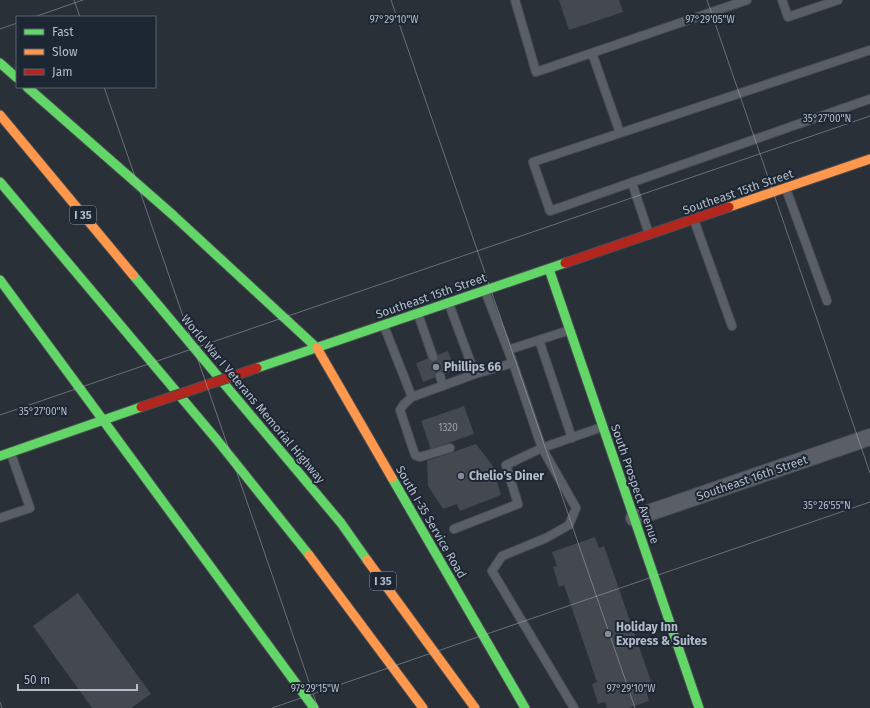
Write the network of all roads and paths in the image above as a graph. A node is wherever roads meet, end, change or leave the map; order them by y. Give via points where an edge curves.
1 (515, 0) edge
2 (747, 0) edge
3 (782, 0) edge
4 (838, 0) edge
5 (870, 50) edge
6 (592, 53) junction
7 (0, 63) edge
8 (16, 77) edge
9 (28, 88) edge
10 (870, 99) edge
11 (0, 115) edge
12 (620, 133) junction
13 (870, 159) edge
14 (0, 182) edge
15 (632, 183) junction
16 (786, 188) junction
17 (694, 219) junction
18 (649, 234) junction
19 (549, 269) junction
20 (0, 280) edge
21 (484, 291) junction
22 (827, 301) dead end
23 (449, 302) junction
24 (417, 313) junction
25 (384, 325) junction
26 (732, 326) dead end
27 (570, 330) junction
28 (539, 340) junction
29 (317, 348) junction
30 (508, 350) junction
31 (433, 357) dead end
32 (513, 363) junction
33 (475, 374) junction
34 (440, 376) dead end
35 (443, 386) junction
36 (412, 397) junction
37 (103, 420) junction
38 (603, 426) junction
39 (870, 437) edge
40 (572, 438) junction
41 (450, 448) dead end
42 (542, 448) junction
43 (11, 452) junction
44 (0, 456) edge
45 (0, 518) edge
46 (634, 518) junction
47 (454, 529) dead end
48 (314, 708) edge
49 (423, 708) edge
50 (475, 708) edge
51 (525, 708) edge
52 (574, 708) edge
53 (699, 708) edge

1 - 6 lane via 536,72
2 - 6 lane
3 - 4 lane via 788,17
5 - 12 lane
6 - 12 lane
7 - 8 main road
9 - 29 main road, South I-35 Service Road via 204,243
10 - 15 lane
11 - 50 main road, World War I Veterans Memorial Highway / I 35 via 341,523
12 - 15 lane via 533,162 550,210
13 - 16 main road, Southeast 15th Street
14 - 49 main road via 256,486 372,636
15 - 18 lane
16 - 17 main road, Southeast 15th Street
16 - 22 lane
17 - 18 main road, Southeast 15th Street
17 - 26 lane
18 - 19 main road, Southeast 15th Street
19 - 21 main road, Southeast 15th Street
19 - 27 main road, South Prospect Avenue
20 - 37 main road
21 - 23 main road, Southeast 15th Street
21 - 30 lane
23 - 24 main road, Southeast 15th Street
23 - 33 lane
24 - 25 main road, Southeast 15th Street
24 - 31 lane
25 - 29 main road, Southeast 15th Street
25 - 36 lane
27 - 28 lane
27 - 38 main road, South Prospect Avenue
28 - 30 lane
28 - 40 lane
29 - 37 main road, Southeast 15th Street, bridge
29 - 51 main road, South I-35 Service Road
30 - 32 lane
32 - 33 lane
32 - 42 lane
33 - 35 lane
34 - 35 lane
35 - 36 lane
36 - 41 lane via 400,410 415,455 420,457
37 - 43 main road, Southeast 15th Street
37 - 48 main road
38 - 40 lane
38 - 46 main road, South Prospect Avenue
39 - 46 street, Southeast 16th Street
40 - 42 lane
42 - 47 lane via 506,465 518,504
42 - 52 lane via 576,508 569,525 546,538 502,556 492,571
43 - 44 main road, Southeast 15th Street
43 - 45 lane via 30,508
46 - 53 main road, South Prospect Avenue

